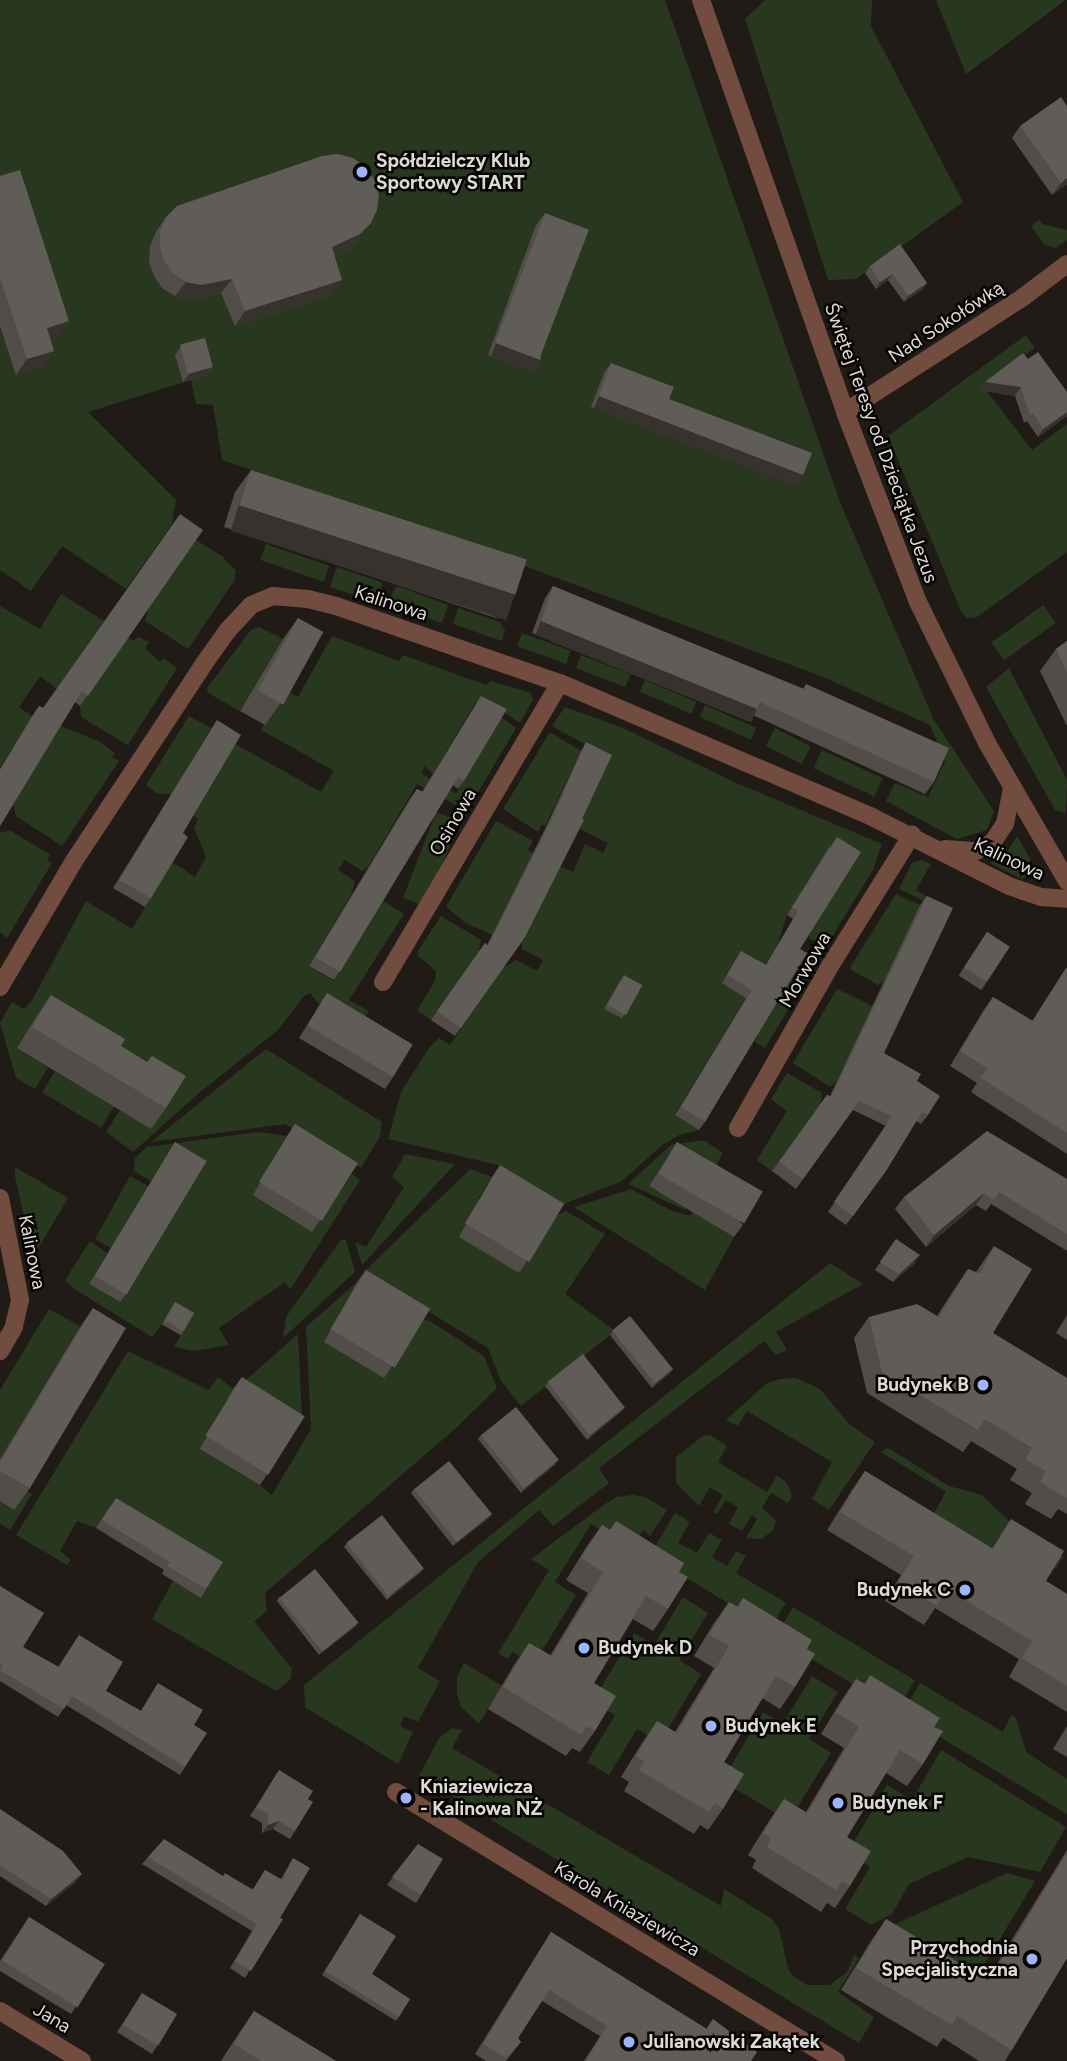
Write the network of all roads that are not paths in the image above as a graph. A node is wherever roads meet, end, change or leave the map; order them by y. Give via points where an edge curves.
1 (701, 0) edge
2 (1067, 264) edge
3 (845, 412) junction
4 (560, 683) junction
5 (1012, 788) junction
6 (912, 835) junction
7 (937, 847) junction
8 (1067, 881) edge
9 (1067, 899) edge
10 (383, 982) dead end
11 (0, 987) edge
12 (738, 1128) dead end
13 (0, 1198) edge
14 (0, 1351) edge
15 (396, 1792) dead end
16 (0, 2011) edge
17 (82, 2061) edge
18 (835, 2061) edge

1 - 3 street, Świętej Teresy od Dzieciątka Jezus
2 - 3 street, Nad Sokołówką
3 - 5 street, Świętej Teresy od Dzieciątka Jezus via 917,600
4 - 6 street, Kalinowa
4 - 10 street, Osinowa
4 - 11 street, Kalinowa via 308,599 273,596 255,602 228,629 203,665 74,860
5 - 7 street, Kalinowa via 1005,824 992,843 976,851
5 - 8 street, Świętej Teresy od Dzieciątka Jezus
6 - 7 street, Kalinowa
6 - 12 street, Morwowa via 830,965
7 - 9 street, Kalinowa via 1009,886 1041,897
13 - 14 street, Kalinowa via 20,1300 14,1327
15 - 18 street, Karola Kniaziewicza
16 - 17 street, Jana

